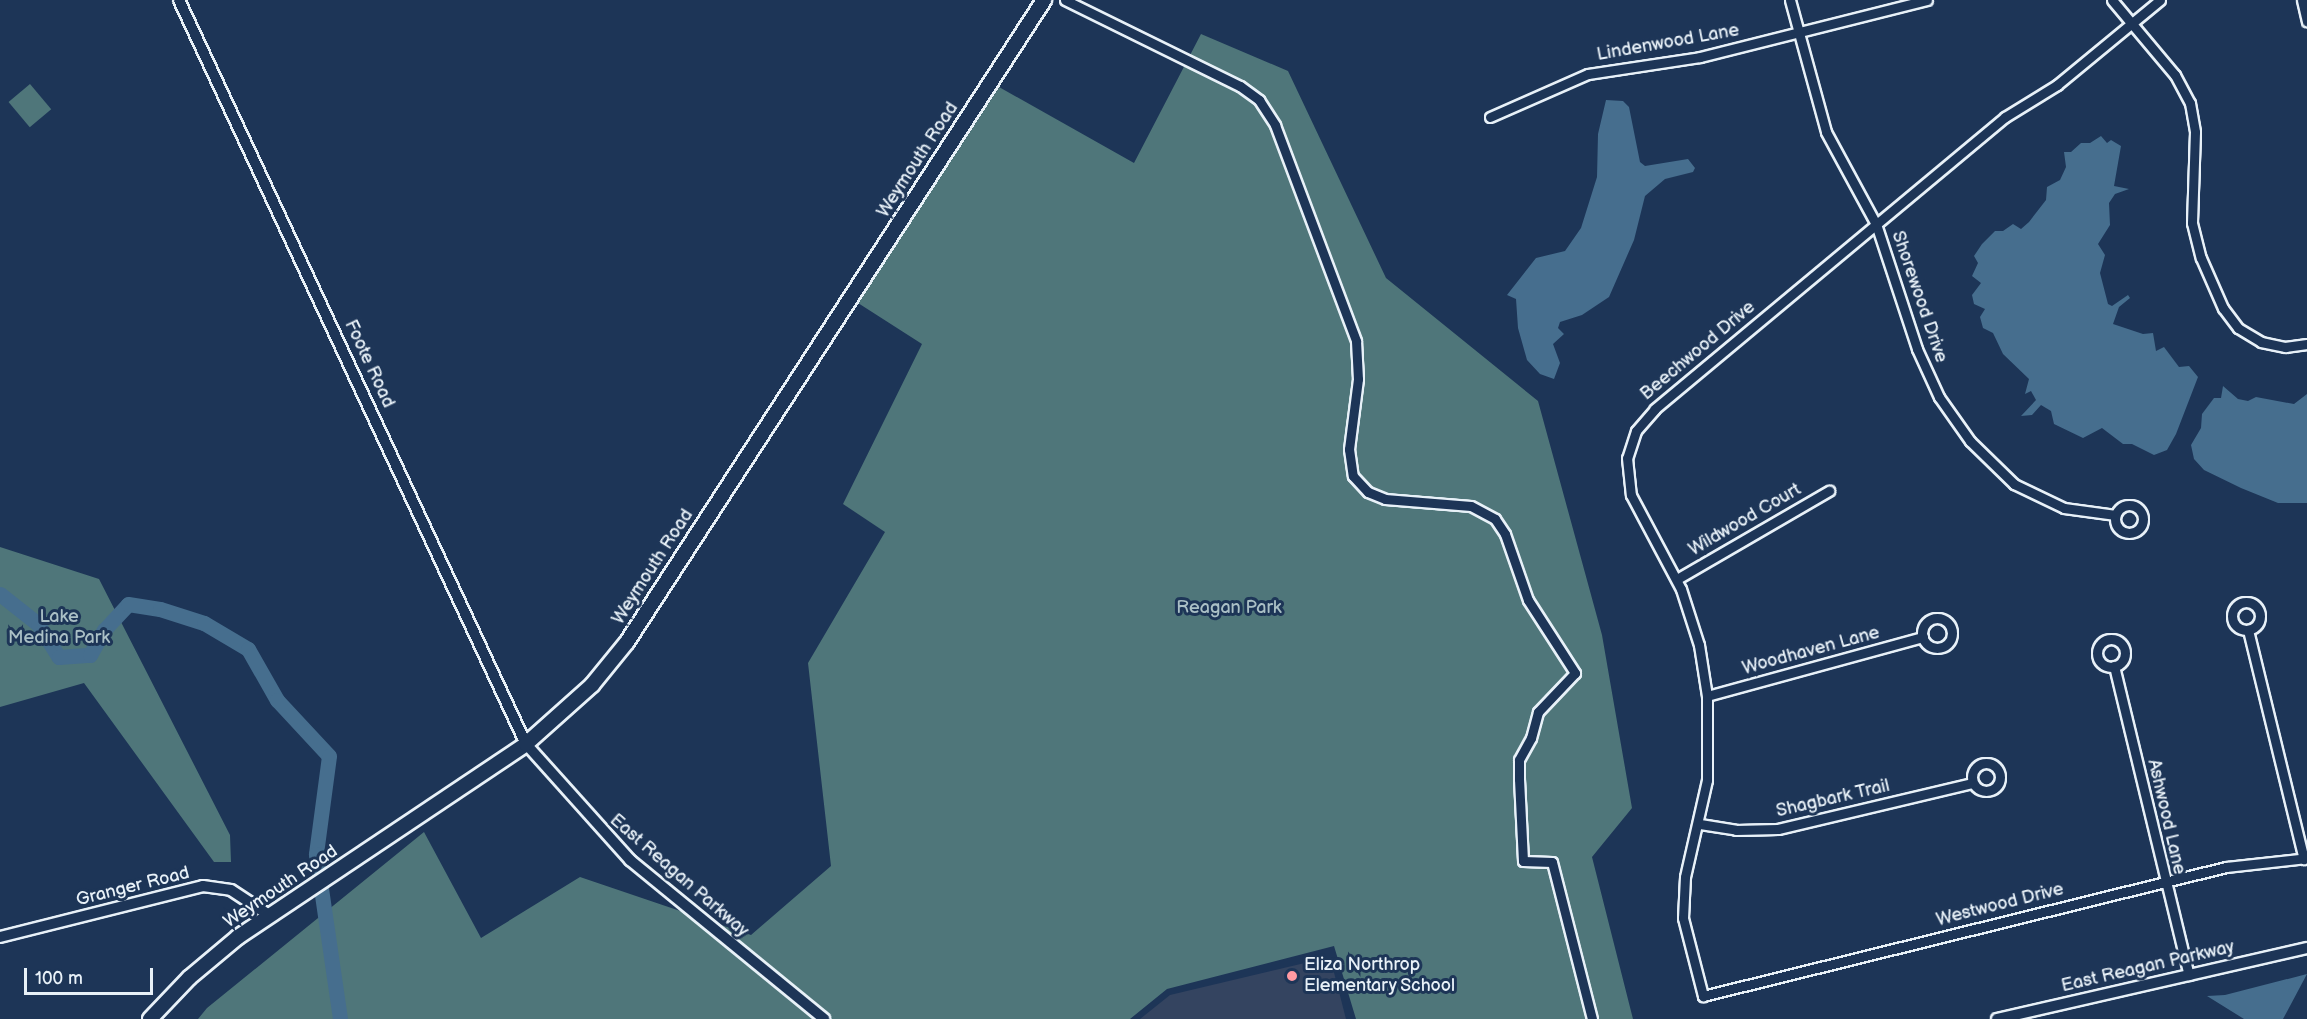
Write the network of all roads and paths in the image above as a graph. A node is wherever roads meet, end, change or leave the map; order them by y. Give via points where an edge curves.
1 (179, 0) edge
2 (1044, 0) edge
3 (1065, 0) edge
4 (1790, 0) edge
5 (1927, 0) edge
6 (2112, 0) edge
7 (2160, 0) edge
8 (2302, 0) edge
9 (2307, 21) edge
10 (2131, 23) junction
11 (1797, 33) junction
12 (1490, 117) dead end
13 (1876, 224) junction
14 (2307, 344) edge
15 (1829, 490) dead end
16 (2116, 515) dead end
17 (1677, 579) junction
18 (2248, 630) dead end
19 (1923, 637) dead end
20 (2114, 666) dead end
21 (1707, 696) junction
22 (526, 744) junction
23 (1972, 783) dead end
24 (1700, 824) junction
25 (2306, 858) edge
26 (2164, 881) junction
27 (269, 915) junction
28 (0, 937) edge
29 (2307, 948) edge
30 (2189, 975) junction
31 (1702, 996) joint
32 (150, 1019) edge
33 (824, 1019) edge
34 (1592, 1019) edge
35 (1997, 1019) edge

1 - 22 street, Foote Road
2 - 22 main road, Weymouth Road via 627,642 573,705
3 - 34 street via 1240,86 1259,100 1275,125 1356,341 1358,379 1349,448 1356,481 1368,492 1385,499 1471,506 1495,519 1528,600 1575,673 1538,712 1532,738 1520,760 1523,861 1552,862
4 - 11 street, Shorewood Drive
5 - 11 street, Lindenwood Lane
6 - 10 street
7 - 10 street, Beechwood Drive
8 - 9 street
10 - 13 street, Beechwood Drive via 2057,85 2005,117
10 - 14 street via 2175,75 2190,103 2195,132 2192,223 2201,258 2223,308 2238,328 2261,342 2285,347
11 - 12 street, Lindenwood Lane via 1700,57 1588,74
11 - 13 street, Shorewood Drive via 1826,132
13 - 16 street, Shorewood Drive via 1927,374 1970,441 2001,474 2033,496 2064,508
13 - 17 street, Beechwood Drive via 1655,408 1636,431 1628,458 1631,495
15 - 17 street, Wildwood Court
17 - 21 street, Beechwood Drive via 1699,645
18 - 25 street
19 - 21 street, Woodhaven Lane
20 - 26 street, Ashwood Lane
21 - 24 street, Beechwood Drive via 1709,752
22 - 27 main road, Weymouth Road
22 - 33 street, East Reagan Parkway via 630,860
23 - 24 street, Shagbark Trail via 1788,828 1736,830
24 - 31 street, Beechwood Drive via 1685,877 1682,913
25 - 26 street, Westwood Drive via 2238,865
26 - 30 street, Ashwood Lane
26 - 31 street, Westwood Drive
27 - 28 street, Granger Road via 231,890 203,886
27 - 32 main road, Weymouth Road via 205,963
29 - 30 street, East Reagan Parkway
30 - 35 street, East Reagan Parkway

